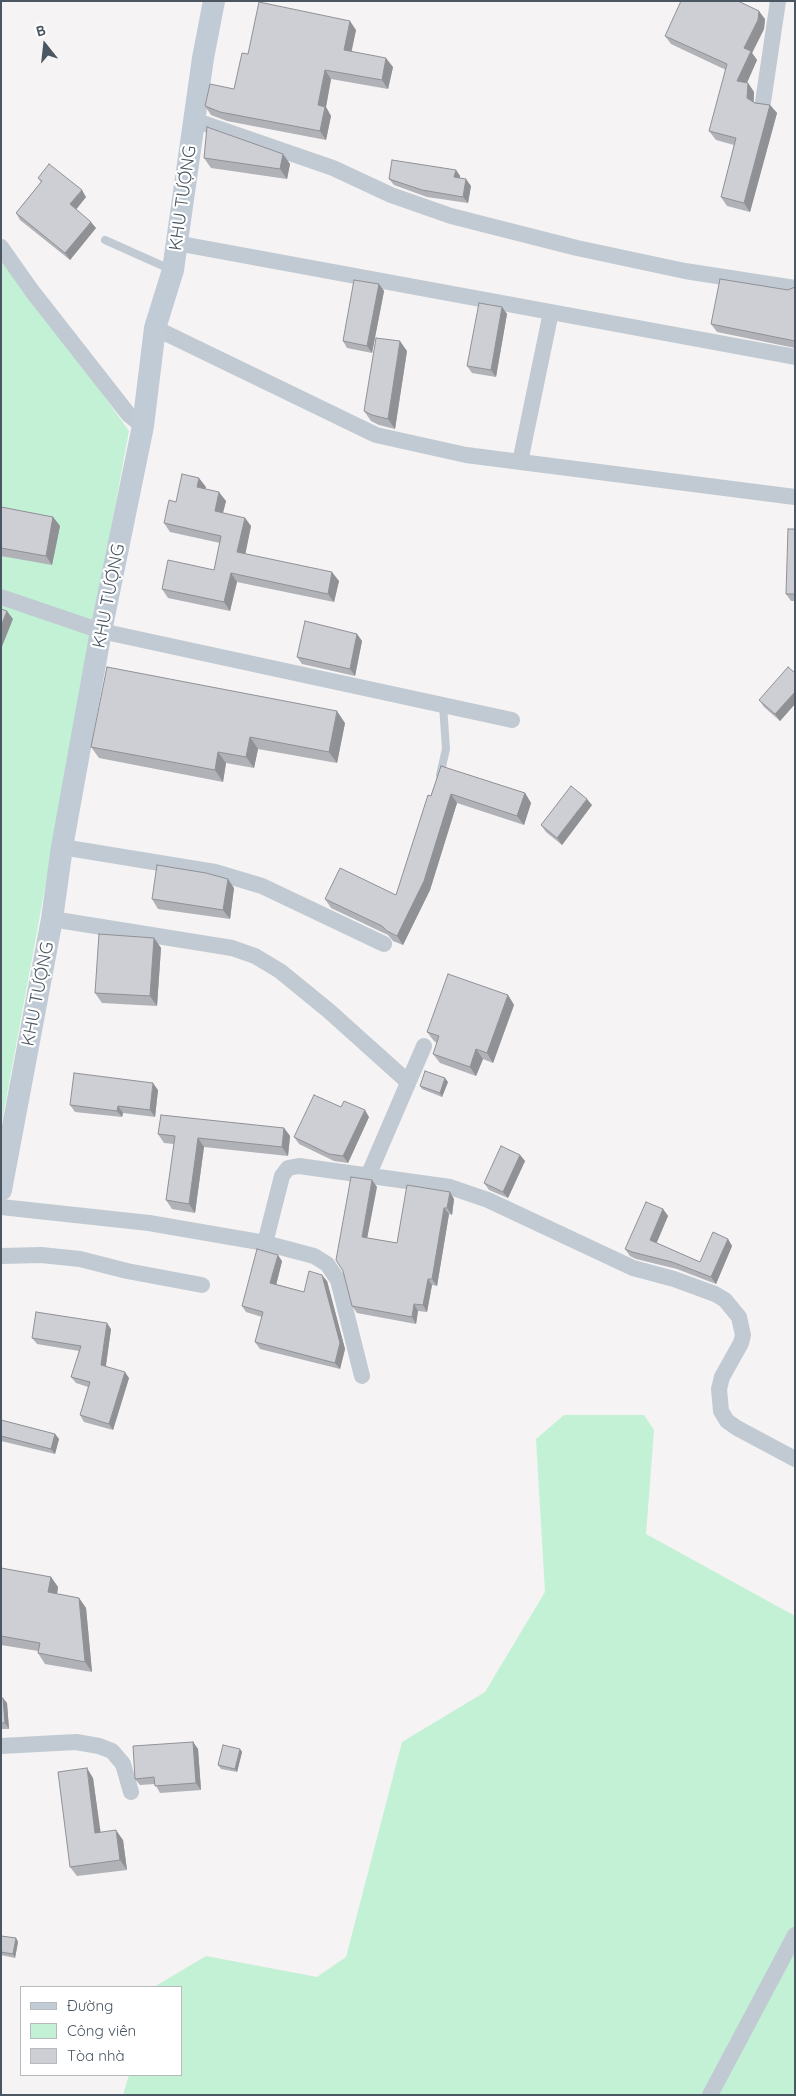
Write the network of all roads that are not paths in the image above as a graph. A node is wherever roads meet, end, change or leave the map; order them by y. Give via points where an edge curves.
1 (214, 1) edge
2 (778, 1) edge
3 (763, 102) edge
4 (194, 120) junction
5 (105, 240) dead end
6 (176, 243) junction
7 (1, 247) edge
8 (173, 270) junction
9 (795, 288) edge
10 (550, 312) junction
11 (155, 328) junction
12 (795, 357) edge
13 (143, 426) junction
14 (520, 462) junction
15 (795, 497) edge
16 (1, 597) edge
17 (102, 631) junction
18 (443, 705) junction
19 (512, 720) dead end
20 (437, 782) edge
21 (62, 847) junction
22 (52, 920) junction
23 (384, 944) edge
24 (424, 1046) dead end
25 (408, 1082) junction
26 (8, 1115) edge
27 (368, 1176) junction
28 (1, 1190) edge
29 (1, 1207) edge
30 (265, 1243) junction
31 (1, 1256) edge
32 (202, 1285) dead end
33 (362, 1376) dead end
34 (795, 1459) edge
35 (1, 1746) edge
36 (131, 1792) dead end
37 (795, 1935) edge
38 (710, 2095) edge

1 - 4 street, KHU TƯỢNG
2 - 3 street
4 - 6 street, KHU TƯỢNG
4 - 9 street via 333,168 391,196 451,216 685,271
5 - 8 lane
6 - 8 street, KHU TƯỢNG
6 - 10 street
7 - 13 street via 123,407
8 - 11 street, KHU TƯỢNG
10 - 12 street
10 - 14 street
11 - 13 street, KHU TƯỢNG
11 - 14 street via 376,435 466,455
13 - 17 street, KHU TƯỢNG
14 - 15 street
16 - 17 street
17 - 18 street
17 - 21 street, KHU TƯỢNG
18 - 19 street
18 - 20 lane via 446,749
21 - 22 street, KHU TƯỢNG
21 - 23 street via 224,874 262,886
22 - 25 street via 232,948 255,956 280,971 330,1011
22 - 26 street, KHU TƯỢNG
24 - 25 street
25 - 27 street
26 - 28 street, KHU TƯỢNG
27 - 30 street via 299,1166 288,1168 282,1176
27 - 34 street via 450,1187 488,1200 633,1268 682,1282 724,1300 739,1317 743,1335 718,1388 721,1411 737,1428
29 - 30 street via 149,1223
30 - 33 street via 314,1256 327,1264 338,1280
31 - 32 street via 41,1255 80,1259
35 - 36 street via 76,1742 99,1746 112,1751 122,1764
37 - 38 street

